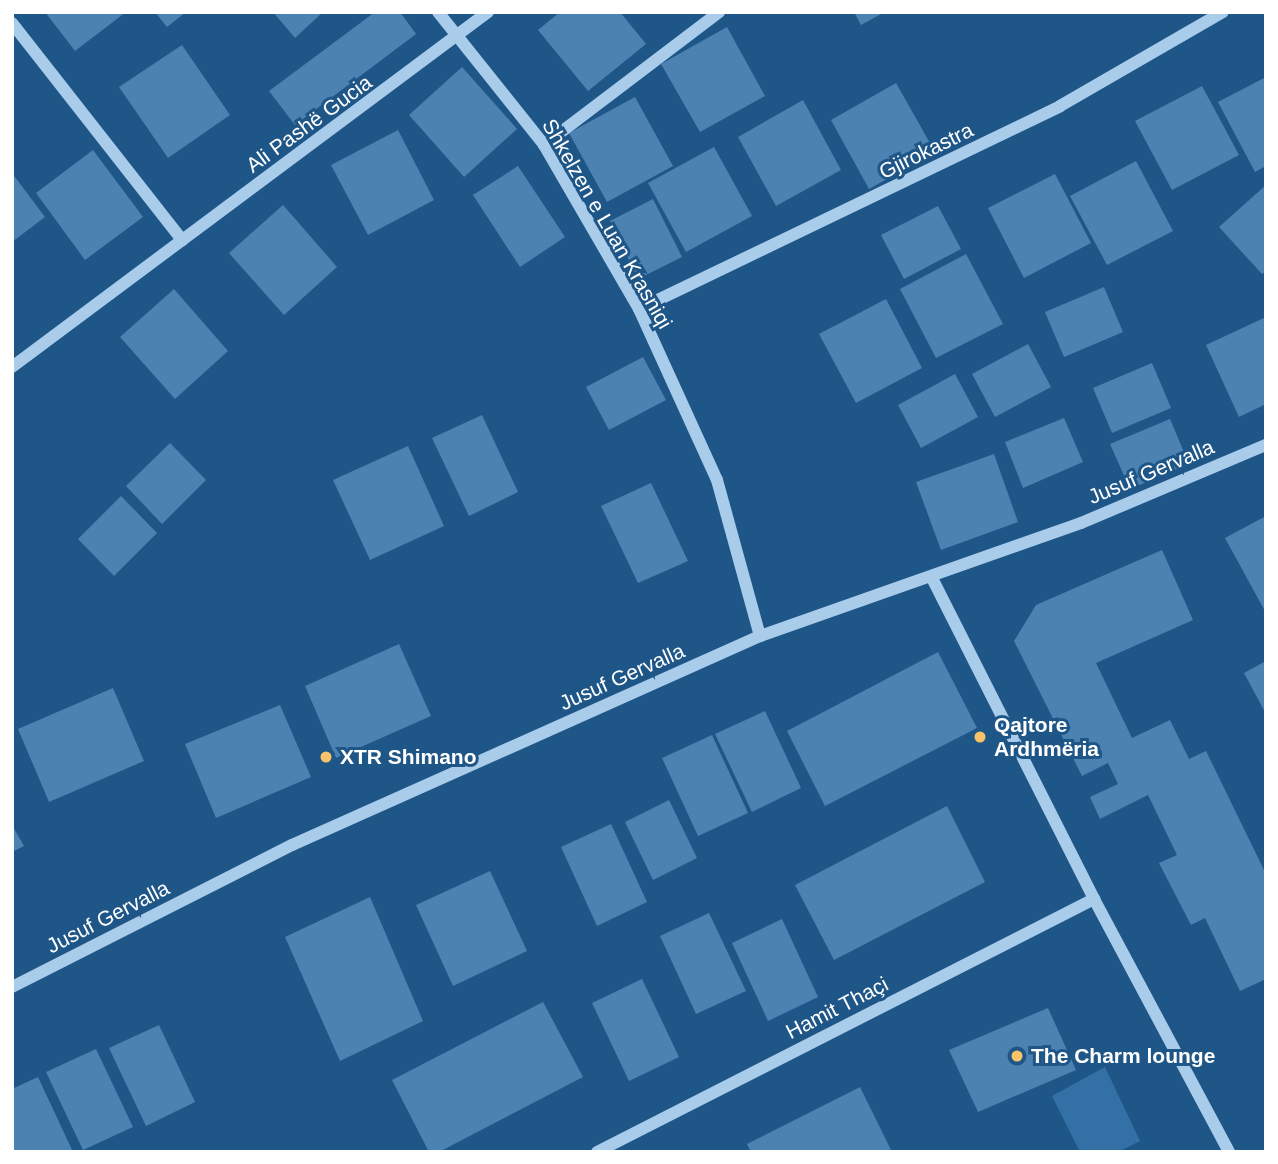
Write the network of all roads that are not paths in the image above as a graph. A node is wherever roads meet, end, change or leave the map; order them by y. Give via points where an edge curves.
1 (438, 12) edge
2 (488, 12) edge
3 (719, 12) edge
4 (1223, 12) edge
5 (12, 23) edge
6 (457, 36) junction
7 (544, 145) junction
8 (182, 240) junction
9 (639, 309) junction
10 (12, 367) edge
11 (1266, 445) edge
12 (932, 578) junction
13 (760, 636) junction
14 (1094, 899) junction
15 (12, 987) edge
16 (597, 1152) edge
17 (1229, 1152) edge

1 - 6 street, Shkelzen e Luan Krasniqi
2 - 6 street, Ali Pashë Gucia
3 - 7 street
4 - 9 street, Gjirokastra via 1035,119
5 - 8 street
6 - 7 street, Shkelzen e Luan Krasniqi
6 - 8 street, Ali Pashë Gucia
7 - 9 street, Shkelzen e Luan Krasniqi
8 - 10 street, Ali Pashë Gucia
9 - 13 street, Shkelzen e Luan Krasniqi via 717,480
11 - 12 street, Jusuf Gervalla via 1081,523
12 - 13 street, Jusuf Gervalla
12 - 14 street
13 - 15 street, Jusuf Gervalla via 292,845
14 - 16 street, Hamit Thaçi
14 - 17 street

